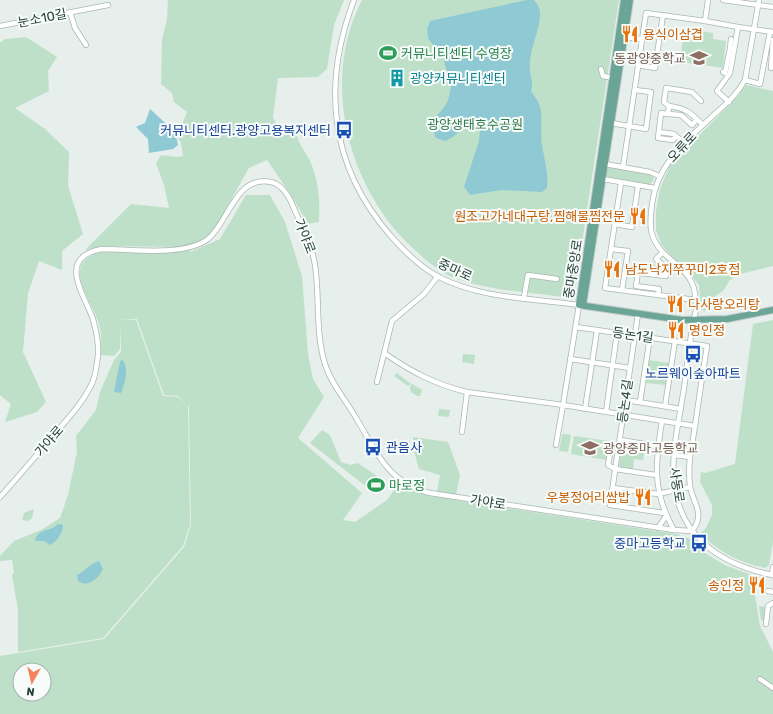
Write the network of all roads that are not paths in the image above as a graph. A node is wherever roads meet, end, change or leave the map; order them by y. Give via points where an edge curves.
1 (354, 0) edge
2 (624, 0) edge
3 (630, 0) edge
4 (708, 0) edge
5 (723, 0) edge
6 (758, 2) edge
7 (108, 5) dead end
8 (773, 7) edge
9 (70, 12) junction
10 (662, 15) junction
11 (705, 21) junction
12 (0, 26) edge
13 (738, 27) junction
14 (755, 29) junction
15 (772, 32) edge
16 (624, 37) junction
17 (642, 39) junction
18 (731, 39) dead end
19 (773, 40) edge
20 (86, 45) dead end
21 (732, 49) junction
22 (638, 65) junction
23 (771, 68) dead end
24 (601, 69) dead end
25 (723, 72) dead end
26 (613, 78) junction
27 (745, 80) junction
28 (635, 90) junction
29 (701, 101) dead end
30 (729, 102) junction
31 (669, 106) junction
32 (668, 114) junction
33 (697, 119) junction
34 (611, 123) junction
35 (703, 125) junction
36 (629, 126) junction
37 (685, 143) junction
38 (605, 164) junction
39 (623, 167) junction
40 (659, 176) junction
41 (603, 179) junction
42 (622, 183) junction
43 (638, 186) junction
44 (655, 188) junction
45 (615, 224) junction
46 (611, 249) junction
47 (662, 253) junction
48 (642, 265) dead end
49 (641, 273) junction
50 (438, 276) junction
51 (556, 279) dead end
52 (622, 290) junction
53 (658, 295) junction
54 (524, 297) junction
55 (696, 300) junction
56 (581, 305) junction
57 (773, 310) edge
58 (638, 314) junction
59 (694, 320) junction
60 (576, 327) junction
61 (596, 330) junction
62 (617, 333) junction
63 (635, 335) junction
64 (650, 337) junction
65 (675, 341) junction
66 (691, 343) junction
67 (384, 353) junction
68 (570, 360) junction
69 (592, 362) junction
70 (612, 365) junction
71 (630, 368) junction
72 (686, 376) junction
73 (702, 378) junction
74 (377, 382) dead end
75 (467, 392) junction
76 (626, 400) junction
77 (640, 402) junction
78 (563, 405) junction
79 (664, 406) junction
80 (585, 408) junction
81 (681, 409) junction
82 (606, 412) junction
83 (623, 415) junction
84 (662, 421) junction
85 (678, 424) junction
86 (695, 426) junction
87 (462, 432) dead end
88 (620, 440) junction
89 (556, 445) dead end
90 (658, 446) junction
91 (675, 449) junction
92 (610, 454) dead end
93 (674, 456) junction
94 (690, 457) junction
95 (616, 468) junction
96 (656, 475) junction
97 (613, 488) junction
98 (690, 488) junction
99 (675, 490) junction
100 (658, 494) junction
101 (0, 497) edge
102 (665, 515) junction
103 (658, 528) junction
104 (674, 530) junction
105 (692, 531) junction
106 (773, 567) edge
107 (772, 575) edge
108 (773, 603) edge
109 (766, 624) dead end
110 (760, 678) dead end
111 (773, 688) edge

1 - 50 street, 중마로 via 344,27 336,62 335,113 343,149 362,196 378,221 413,258
2 - 26 main road, 중마중앙로
3 - 16 main road, 중마중앙로
4 - 11 street
5 - 6 street
6 - 8 street
6 - 14 street, 오류로
7 - 9 street, 눈소10길
9 - 12 street, 눈소10길
9 - 20 street via 75,28
10 - 11 street
10 - 17 street via 646,13
10 - 22 street via 655,68
11 - 13 street
13 - 14 street
13 - 21 street
14 - 15 street
14 - 27 street, 오류로
15 - 27 street via 760,84
16 - 17 street
16 - 34 main road, 중마중앙로
17 - 22 street
18 - 21 street
19 - 23 street
21 - 25 street via 725,73
21 - 30 street via 730,73 717,91
22 - 28 street
24 - 26 street via 603,76
26 - 56 main road, 중마중앙로
27 - 30 street, 오류로
28 - 36 street
28 - 36 street via 651,92 646,129
29 - 31 street via 692,92 666,88 664,102
30 - 35 street, 오류로
31 - 32 street
31 - 33 street via 683,108
32 - 33 street via 681,115 692,125
32 - 37 street via 661,113 658,138 673,140 676,136
33 - 35 street
34 - 36 street
34 - 38 main road, 중마중앙로
35 - 37 street, 오류로
36 - 39 street
37 - 40 street, 오류로 via 672,156
38 - 39 street
38 - 41 main road, 중마중앙로
39 - 40 street
40 - 44 street, 오류로
41 - 42 street
41 - 56 main road, 중마중앙로
42 - 43 street
42 - 45 street
43 - 44 street
43 - 45 street via 632,227
44 - 47 street, 오류로 via 651,230 655,243
45 - 46 street
46 - 52 street via 605,288
46 - 52 street via 628,251
47 - 49 street via 656,259 668,269 666,276
47 - 55 street, 오류로 via 692,282
48 - 49 street
49 - 53 street via 638,272 636,286 660,289
50 - 54 street, 중마로 via 471,289
50 - 67 street via 424,294 394,318
51 - 54 street via 528,275
52 - 53 street
53 - 55 street
54 - 56 street, 중마로
55 - 59 street, 오류로
56 - 58 main road, 중마로
56 - 60 street, 중마중앙로
57 - 59 main road, 중마로 via 727,319
58 - 59 main road, 중마로
58 - 63 street, 등논4길
59 - 66 street, 사동로
60 - 61 street, 등논1길
60 - 68 street, 중마중앙로
61 - 62 street, 등논1길
61 - 69 street
62 - 63 street, 등논1길
62 - 70 street
63 - 64 street, 등논1길
63 - 71 street, 등논4길
64 - 65 street, 등논1길
64 - 77 street
65 - 66 street, 등논1길
65 - 79 street
66 - 72 street, 사동로
66 - 73 street, 등논1길 via 707,346
67 - 74 street
67 - 75 street via 428,380
68 - 69 street
68 - 78 street, 중마중앙로
69 - 70 street
69 - 80 street
70 - 71 street
70 - 82 street
71 - 76 street, 등논4길
72 - 73 street
72 - 81 street, 사동로
73 - 86 street
75 - 78 street
75 - 87 street
76 - 77 street
76 - 83 street, 등논4길
77 - 79 street
78 - 80 street
78 - 89 street, 중마중앙로
79 - 81 street
80 - 82 street
81 - 85 street, 사동로
82 - 83 street
83 - 84 street
83 - 88 street, 등논4길
84 - 85 street
84 - 90 street
85 - 86 street
85 - 91 street, 사동로
86 - 94 street
88 - 90 street
88 - 95 street, 등논4길
90 - 91 street
90 - 96 street
91 - 93 street, 사동로
92 - 95 street via 608,465
93 - 94 street
93 - 99 street, 사동로
94 - 98 street
95 - 96 street
95 - 97 street, 등논4길
96 - 100 street
97 - 100 street
97 - 102 street, 등논4길 via 610,505
98 - 99 street
98 - 105 street via 699,517
99 - 100 street
99 - 105 street, 사동로 via 680,508
100 - 102 street
101 - 103 street, 가야로 via 72,414 93,380 98,351 97,335 76,279 77,266 83,257 93,250 102,249 177,249 197,245 216,231 240,193 256,184 267,182 276,184 287,194 311,247 321,345 329,376 382,460 396,475 412,486 430,493
102 - 103 street
102 - 104 street
103 - 104 street, 가야로
104 - 105 street, 가야로
105 - 107 street, 사동로 via 712,551 724,558
106 - 107 street
108 - 109 street via 768,606
110 - 111 street

